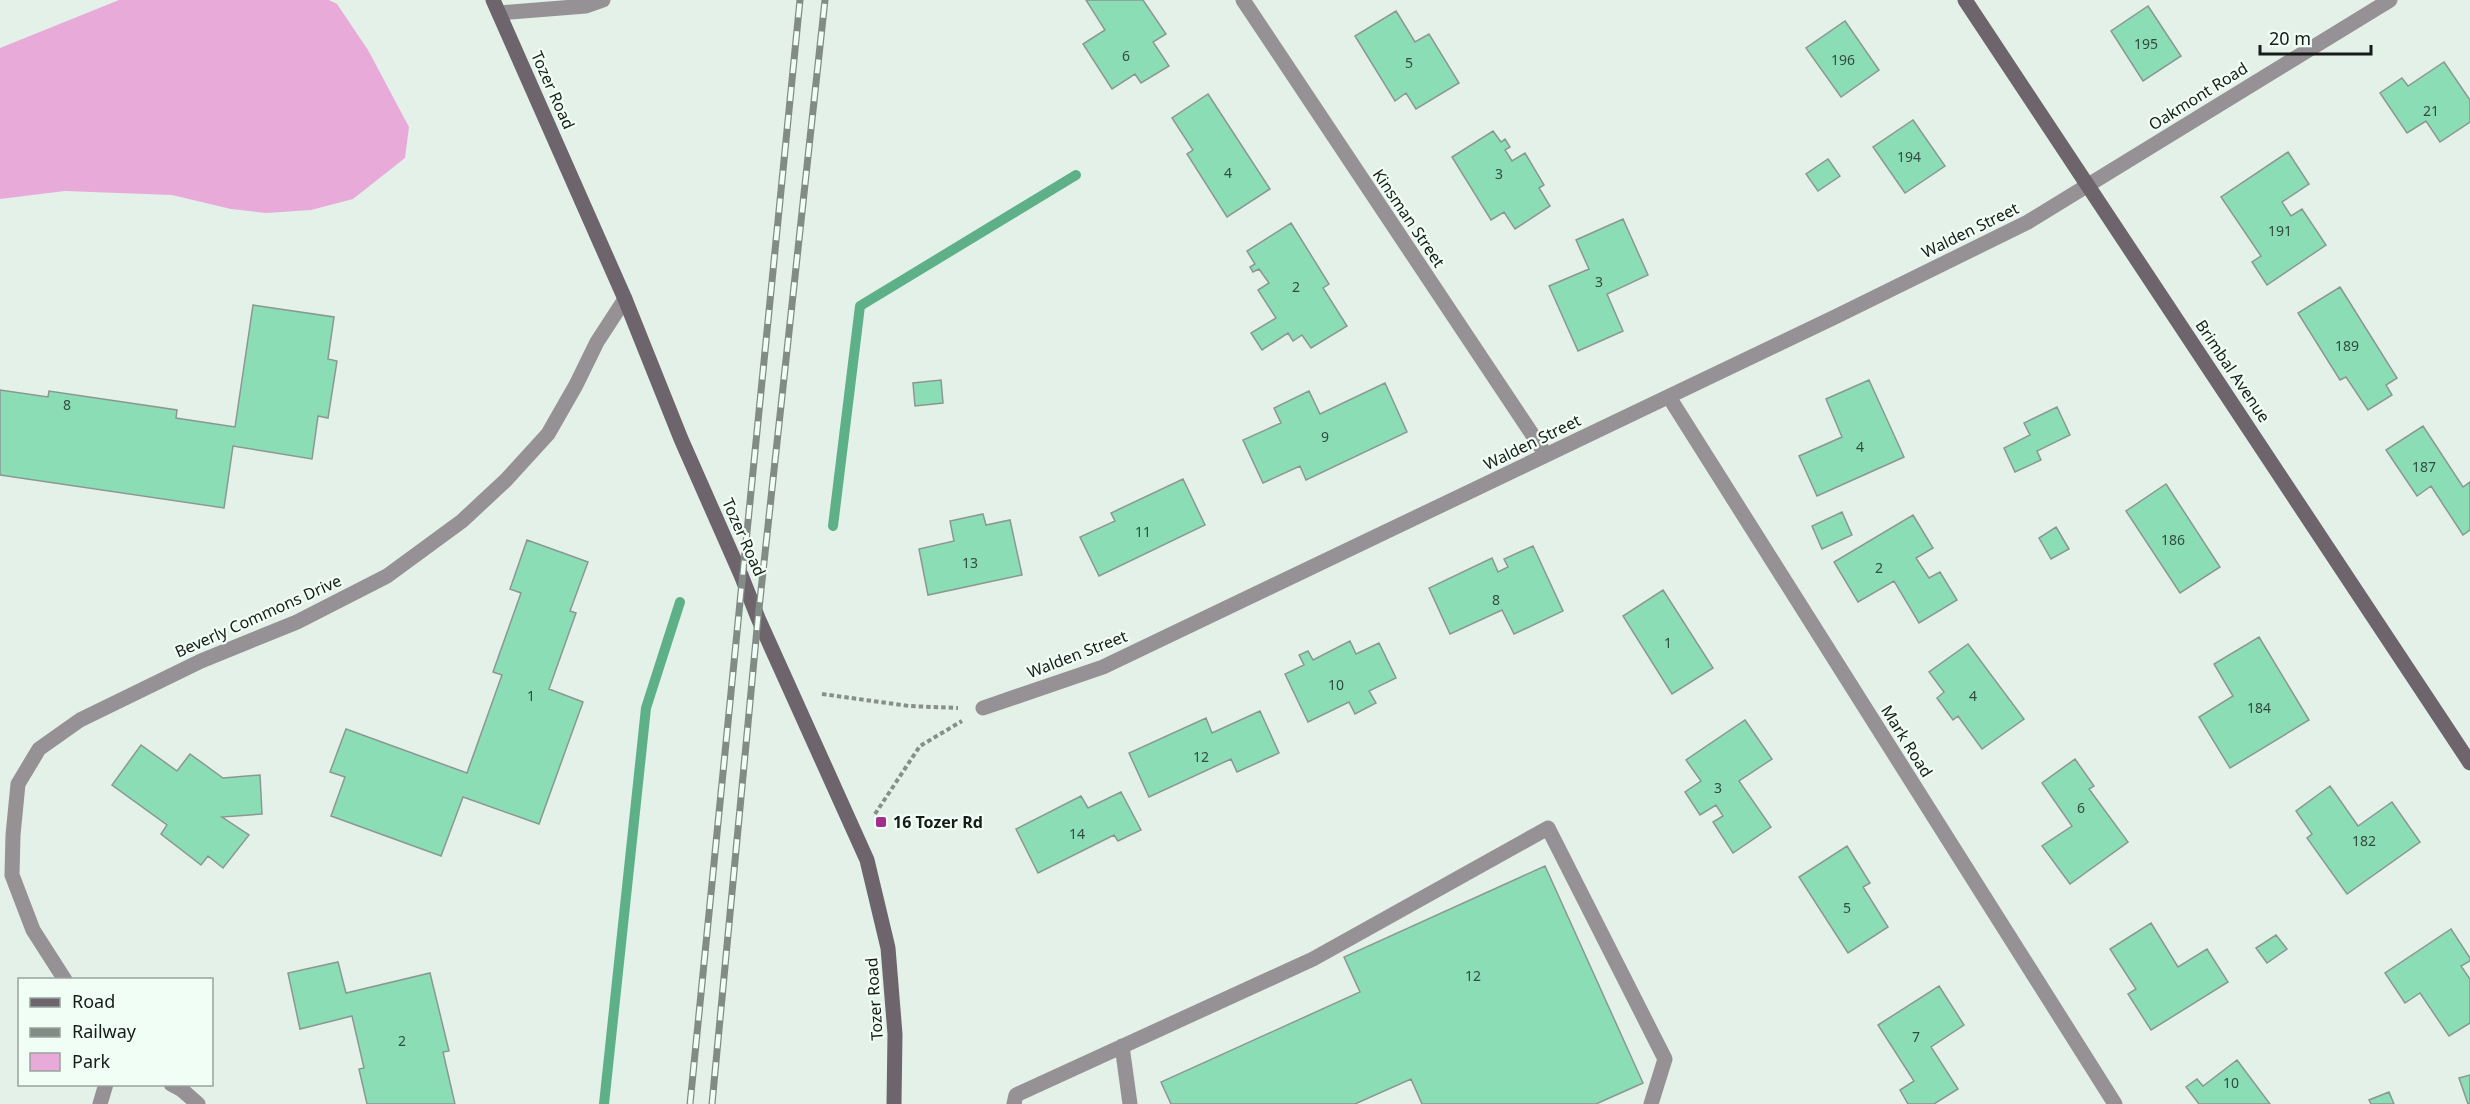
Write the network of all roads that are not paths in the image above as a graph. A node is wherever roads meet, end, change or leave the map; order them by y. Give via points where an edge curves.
1 (603, 0) edge
2 (1243, 0) edge
3 (1965, 0) edge
4 (2390, 0) edge
5 (496, 6) edge
6 (2088, 185) junction
7 (625, 299) junction
8 (1669, 397) junction
9 (1546, 455) junction
10 (982, 708) road end
11 (2470, 763) edge
12 (64, 978) edge
13 (1122, 1046) junction
14 (105, 1086) edge
15 (175, 1086) edge
16 (1017, 1101) edge
17 (100, 1104) edge
18 (198, 1104) edge
19 (894, 1104) edge
20 (1130, 1104) edge
21 (1651, 1104) edge
22 (2115, 1104) edge

1 - 5 street via 586,6
2 - 9 street, Kinsman Street
3 - 6 main road, Brimbal Avenue
4 - 6 street, Oakmont Road
5 - 7 main road, Tozer Road
6 - 8 street, Walden Street via 2028,222
6 - 11 main road, Brimbal Avenue
7 - 12 street, Beverly Commons Drive via 597,342 548,434 462,521 387,576 297,622 201,660 80,720 39,749 18,784 12,874 33,930
7 - 19 main road, Tozer Road via 681,439 867,860 888,948 895,1034
8 - 9 street, Walden Street
8 - 22 street, Mark Road
9 - 10 street, Walden Street via 1103,667
13 - 16 street
13 - 20 street
13 - 21 street via 1312,959 1548,828 1665,1059
14 - 17 street
15 - 18 street

